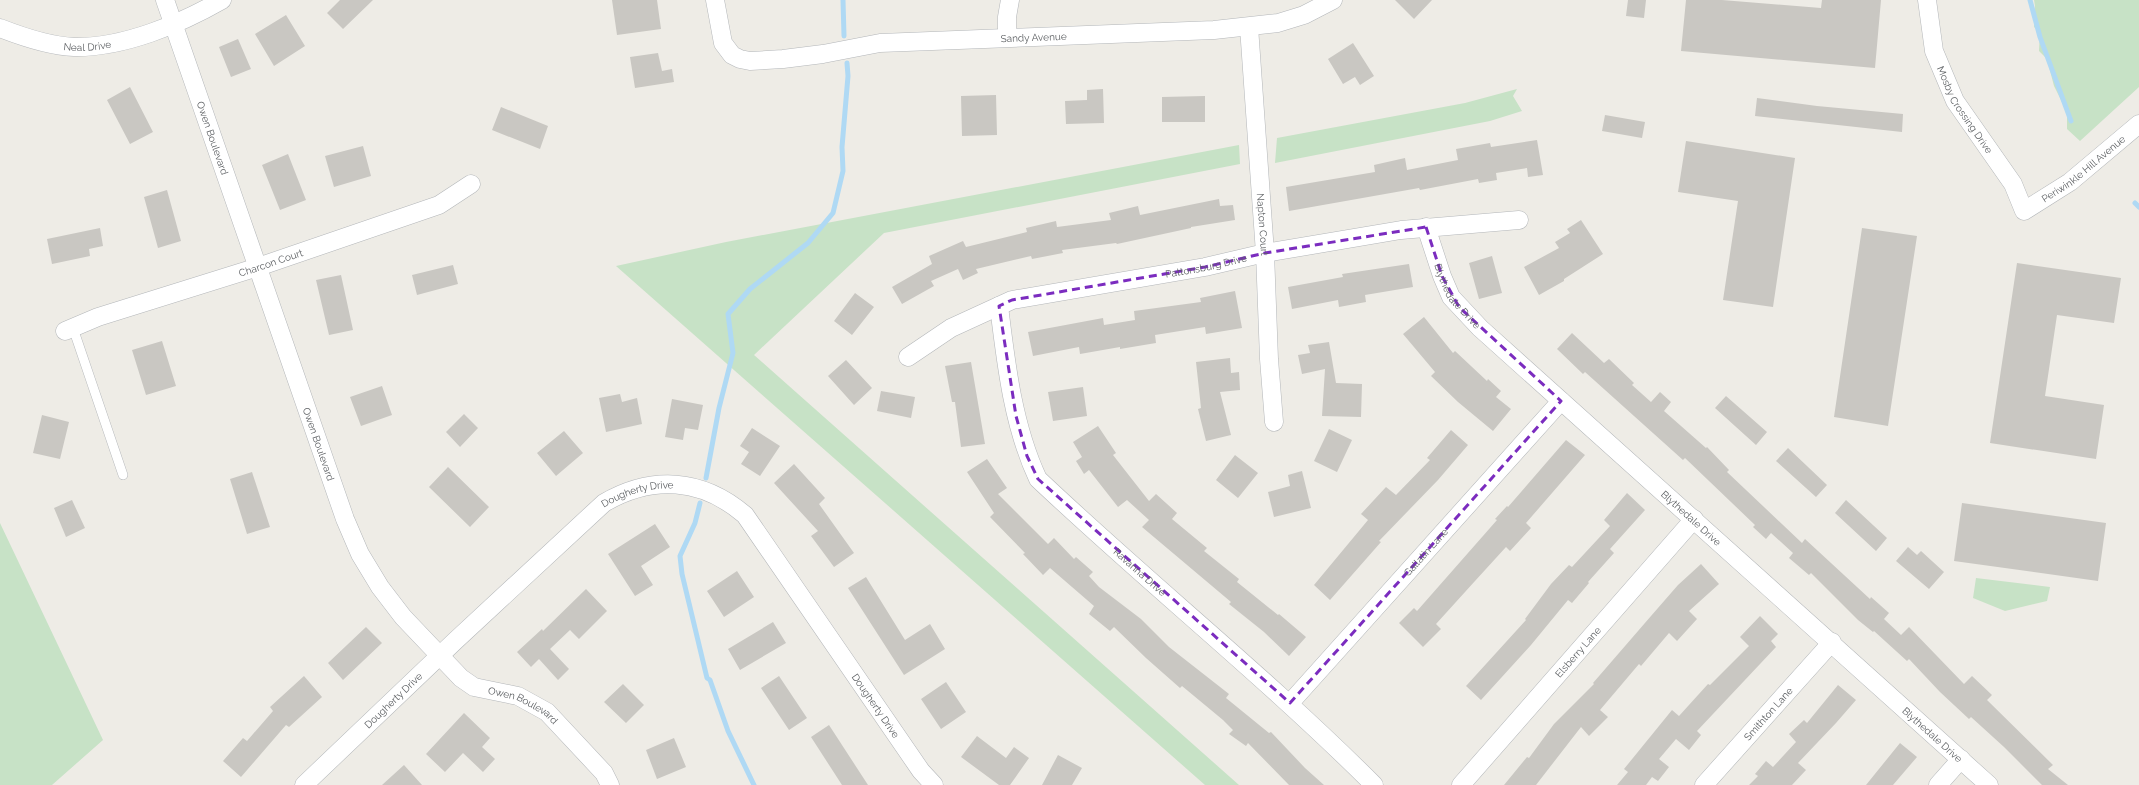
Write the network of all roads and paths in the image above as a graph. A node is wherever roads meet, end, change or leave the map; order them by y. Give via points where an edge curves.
1 (165, 0) edge
2 (222, 0) edge
3 (715, 0) edge
4 (1010, 0) edge
5 (1333, 0) edge
6 (1927, 0) edge
7 (173, 24) junction
8 (1249, 27) junction
9 (0, 28) edge
10 (1007, 37) junction
11 (2139, 124) edge
12 (471, 184) dead end
13 (2024, 211) joint
14 (1519, 220) dead end
15 (1426, 227) junction
16 (1265, 253) junction
17 (258, 267) junction
18 (999, 306) junction
19 (69, 329) joint
20 (908, 357) dead end
21 (1561, 401) junction
22 (1274, 422) dead end
23 (123, 475) dead end
24 (1694, 519) junction
25 (1832, 642) junction
26 (440, 656) junction
27 (1290, 703) junction
28 (1961, 759) junction
29 (304, 785) edge
30 (610, 785) edge
31 (934, 785) edge
32 (1374, 785) edge
33 (1461, 785) edge
34 (1704, 785) edge
35 (1938, 785) edge
36 (1989, 785) edge

1 - 7 street, Owen Boulevard
2 - 7 street, Neal Drive
3 - 10 street, Sandy Avenue via 723,43 732,55 740,59 783,59 880,43
4 - 10 street
5 - 8 street, Sandy Avenue via 1304,15 1278,24
6 - 13 street, Mosby Crossing Drive via 1934,51 1955,101 2012,184
7 - 9 street, Neal Drive via 106,45 74,47 40,41
7 - 17 street, Owen Boulevard
8 - 10 street, Sandy Avenue
8 - 16 street, Napton Court
11 - 13 street, Periwinkle Hill Avenue via 2070,182
12 - 17 street, Charcon Court via 439,205
14 - 15 street, Pattonsburg Drive
15 - 16 street, Pattonsburg Drive
15 - 21 street, Blythedale Drive via 1442,276 1458,307
16 - 18 street, Pattonsburg Drive via 1205,267 1012,300
16 - 22 street, Napton Court
17 - 19 street, Charcon Court via 98,317
17 - 26 street, Owen Boulevard via 345,519 360,554 389,599
18 - 20 street, Pattonsburg Drive via 951,328
18 - 27 street, Ravanna Drive via 1016,416 1027,456 1038,479
19 - 23 lane
21 - 24 street, Blythedale Drive
21 - 27 street, Gallatin Lane
24 - 25 street, Blythedale Drive
24 - 33 street, Elsberry Lane
25 - 28 street, Blythedale Drive
25 - 34 street, Smithton Lane
26 - 29 street, Dougherty Drive
26 - 30 street, Owen Boulevard via 461,678 474,687 518,696 547,712 604,773
26 - 31 street, Dougherty Drive via 604,503 642,486 682,485 706,491 733,505 759,533 921,771
27 - 32 street, Ravanna Drive
28 - 35 street
28 - 36 street, Blythedale Drive

